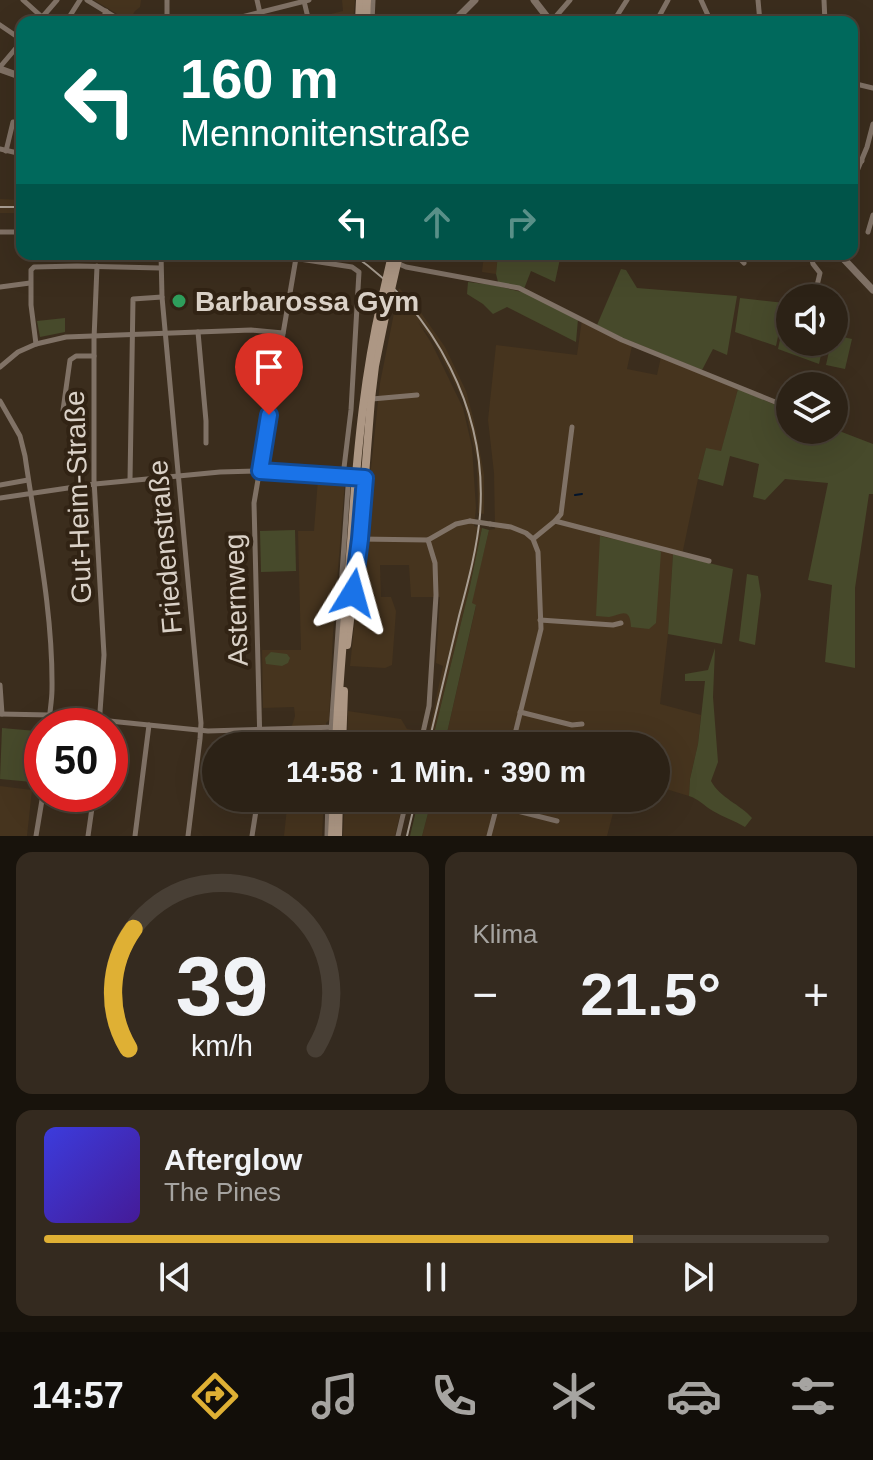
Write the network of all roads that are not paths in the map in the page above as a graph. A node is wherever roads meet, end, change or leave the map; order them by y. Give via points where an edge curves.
1 (23, 0) edge
2 (57, 0) edge
3 (87, 0) edge
4 (257, 0) edge
5 (305, 0) edge
6 (475, 0) edge
7 (534, 0) edge
8 (570, 0) edge
9 (106, 11) junction
10 (260, 12) junction
11 (37, 16) edge
12 (43, 16) edge
13 (104, 16) edge
14 (114, 16) edge
15 (245, 16) edge
16 (261, 16) edge
17 (459, 16) edge
18 (546, 16) edge
19 (558, 16) edge
20 (16, 48) edge
21 (0, 68) edge
22 (16, 123) edge
23 (873, 124) edge
24 (3, 150) edge
25 (858, 160) edge
26 (862, 161) junction
27 (858, 170) edge
28 (873, 215) edge
29 (868, 232) dead end
30 (161, 260) edge
31 (296, 260) edge
32 (308, 260) edge
33 (393, 260) edge
34 (398, 260) edge
35 (741, 260) edge
36 (812, 260) edge
37 (845, 260) edge
38 (744, 263) dead end
39 (97, 266) junction
40 (160, 268) junction
41 (30, 283) junction
42 (817, 284) edge
43 (0, 287) edge
44 (873, 290) edge
45 (162, 297) junction
46 (384, 305) junction
47 (198, 332) junction
48 (166, 333) junction
49 (283, 333) junction
50 (132, 334) junction
51 (94, 335) junction
52 (36, 344) junction
53 (94, 356) junction
54 (0, 367) edge
55 (417, 395) dead end
56 (371, 399) junction
57 (0, 401) edge
58 (776, 402) edge
59 (63, 410) dead end
60 (572, 427) dead end
61 (206, 443) dead end
62 (260, 471) junction
63 (178, 475) junction
64 (343, 476) junction
65 (357, 478) junction
66 (28, 480) junction
67 (130, 480) junction
68 (95, 484) junction
69 (0, 485) edge
70 (30, 493) junction
71 (0, 498) edge
72 (555, 521) junction
73 (356, 539) junction
74 (533, 539) junction
75 (428, 540) junction
76 (709, 561) dead end
77 (540, 620) junction
78 (621, 623) dead end
79 (0, 685) edge
80 (51, 708) edge
81 (101, 708) edge
82 (520, 712) junction
83 (1, 714) edge
84 (24, 714) edge
85 (128, 724) edge
86 (582, 724) dead end
87 (149, 725) junction
88 (334, 727) junction
89 (260, 729) junction
90 (201, 731) junction
91 (335, 732) edge
92 (337, 732) edge
93 (423, 732) edge
94 (515, 732) edge
95 (40, 812) edge
96 (91, 812) edge
97 (256, 812) edge
98 (332, 812) edge
99 (335, 812) edge
100 (404, 812) edge
101 (495, 812) edge
102 (521, 812) edge
103 (557, 821) dead end
104 (36, 836) edge
105 (88, 836) edge
106 (135, 836) edge
107 (188, 836) edge
108 (252, 836) edge
109 (329, 836) edge
110 (338, 836) edge
111 (398, 836) edge
112 (489, 836) edge

1 - 11 street
2 - 12 street
3 - 9 street
4 - 10 street
5 - 10 street
6 - 17 street
7 - 18 street
8 - 19 street
9 - 13 street
9 - 14 street
10 - 15 street
10 - 16 street
20 - 21 street
22 - 24 street
23 - 26 street
25 - 26 street
26 - 27 street
28 - 29 street
30 - 40 street, Friedenstraße
31 - 49 street, Asternweg
32 - 64 street via 359,272
33 - 46 main road, bridge
34 - 58 street via 406,267 519,288 622,340
35 - 38 street
36 - 42 street via 820,273
37 - 44 street
39 - 40 street
39 - 41 street via 34,267
39 - 51 street, Gut-Heim-Straße
40 - 45 street, Friedenstraße
41 - 43 street
41 - 52 street
45 - 48 street, Friedenstraße
45 - 50 street via 133,299
46 - 56 main road
46 - 65 main road via 368,369
47 - 48 street
47 - 49 street
47 - 61 street
48 - 50 street
48 - 63 street, Friedenstraße
49 - 62 street, Asternweg
50 - 51 street
50 - 67 street
51 - 52 street
51 - 53 street, Gut-Heim-Straße
52 - 54 street
53 - 59 street via 70,360
53 - 68 street, Gut-Heim-Straße
55 - 56 street
56 - 65 main road
57 - 66 street via 20,436
60 - 72 street via 563,505
62 - 63 street
62 - 64 street
62 - 89 street, Asternweg via 254,515
63 - 67 street
63 - 90 street, Friedenstraße
64 - 65 street
65 - 73 main road
65 - 88 street via 348,487
66 - 69 street
66 - 70 street
67 - 68 street
68 - 70 street
68 - 81 street, Gut-Heim-Straße via 104,655
70 - 71 street
70 - 80 street via 49,624
72 - 74 street
72 - 76 street
73 - 75 street
73 - 88 main road
73 - 92 main road
74 - 75 street, bridge via 518,529 470,521
74 - 77 street
75 - 93 street via 436,595
77 - 78 street
77 - 82 street
79 - 83 street
82 - 86 street
82 - 94 street
83 - 84 street
85 - 87 street
87 - 90 street
87 - 106 street
88 - 89 street
88 - 91 main road
89 - 90 street
90 - 107 street, Friedenstraße
95 - 104 street
96 - 105 street
97 - 108 street
98 - 109 main road
99 - 110 main road
100 - 111 street
101 - 112 street
102 - 103 street

